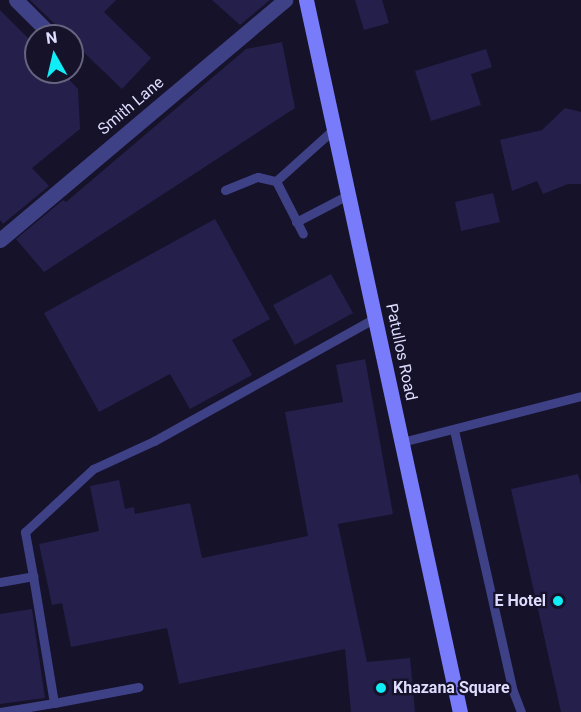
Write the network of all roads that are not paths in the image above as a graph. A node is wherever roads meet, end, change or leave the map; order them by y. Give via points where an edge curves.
1 (16, 0) edge
2 (285, 0) edge
3 (306, 0) edge
4 (40, 24) edge
5 (334, 129) junction
6 (276, 181) junction
7 (225, 190) dead end
8 (348, 195) junction
9 (296, 222) junction
10 (303, 234) dead end
11 (0, 240) edge
12 (375, 318) junction
13 (581, 396) edge
14 (454, 430) junction
15 (402, 442) junction
16 (33, 576) junction
17 (0, 582) edge
18 (139, 687) dead end
19 (54, 703) junction
20 (0, 712) edge
21 (460, 712) edge
22 (521, 712) edge

1 - 4 street
2 - 11 street, Smith Lane
3 - 5 street, Patullos Road
5 - 6 lane
5 - 8 street, Patullos Road
6 - 7 lane via 258,177
6 - 9 lane
8 - 9 lane
8 - 12 street, Patullos Road
9 - 10 lane
12 - 15 street, Patullos Road
12 - 16 lane via 154,441 93,469 25,532
13 - 14 lane
14 - 15 lane
14 - 22 lane
15 - 21 street, Patullos Road
16 - 17 lane
16 - 19 lane
18 - 19 lane
19 - 20 lane

